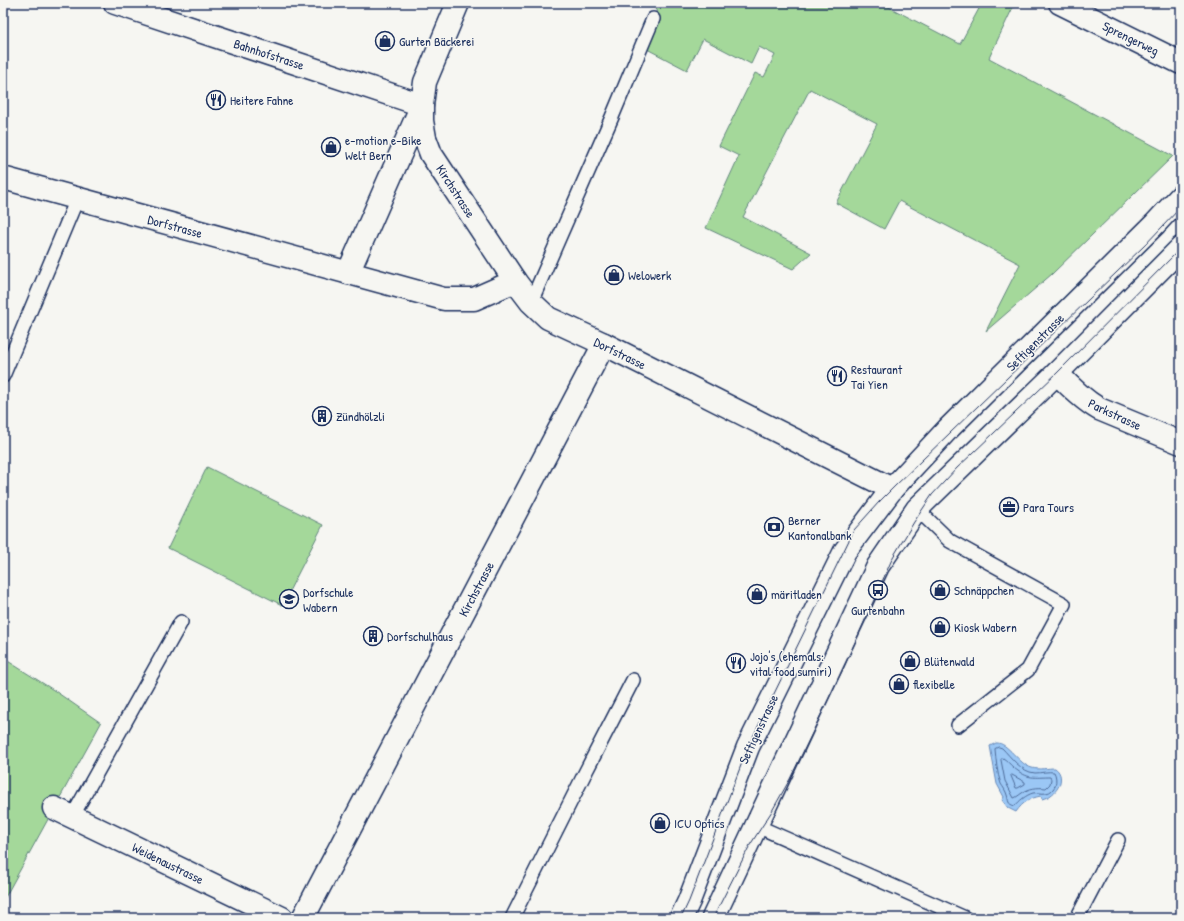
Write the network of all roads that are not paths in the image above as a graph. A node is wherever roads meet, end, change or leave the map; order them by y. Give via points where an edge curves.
1 (115, 3) edge
2 (458, 3) edge
3 (1060, 3) edge
4 (653, 19) dead end
5 (1181, 63) edge
6 (422, 106) junction
7 (3, 178) edge
8 (1181, 196) edge
9 (77, 199) junction
10 (1181, 248) edge
11 (348, 273) junction
12 (515, 281) junction
13 (531, 302) junction
14 (604, 344) junction
15 (1057, 373) junction
16 (3, 376) edge
17 (1181, 443) edge
18 (892, 489) junction
19 (917, 509) junction
20 (180, 622) dead end
21 (633, 680) dead end
22 (958, 725) dead end
23 (63, 813) joint
24 (757, 826) junction
25 (1118, 840) dead end
26 (282, 918) edge
27 (303, 918) edge
28 (512, 918) edge
29 (681, 918) edge
30 (713, 918) edge
31 (965, 918) edge
32 (1077, 918) edge

1 - 6 street, Bahnhofstrasse
2 - 6 street, Kirchstrasse via 425,82
3 - 5 street, Sprengerweg
4 - 13 lane
6 - 11 street
6 - 12 street, Kirchstrasse via 425,138 431,154
7 - 9 street, Dorfstrasse
8 - 18 street, Seftigenstrasse via 948,428
9 - 11 street, Dorfstrasse
9 - 16 lane
10 - 15 street
11 - 12 street, Dorfstrasse via 444,300 474,299
12 - 13 street, Dorfstrasse
13 - 14 street, Dorfstrasse via 548,318
14 - 18 street, Dorfstrasse
14 - 27 street, Kirchstrasse
15 - 17 street, Parkstrasse via 1088,403
15 - 19 street
18 - 19 street
18 - 29 street, Seftigenstrasse via 844,550 748,747
19 - 22 lane via 950,541 1064,604 1028,670
19 - 24 street via 878,566
20 - 23 lane
21 - 28 lane
23 - 26 street, Weidenaustrasse
24 - 30 street
24 - 31 lane
25 - 32 lane

